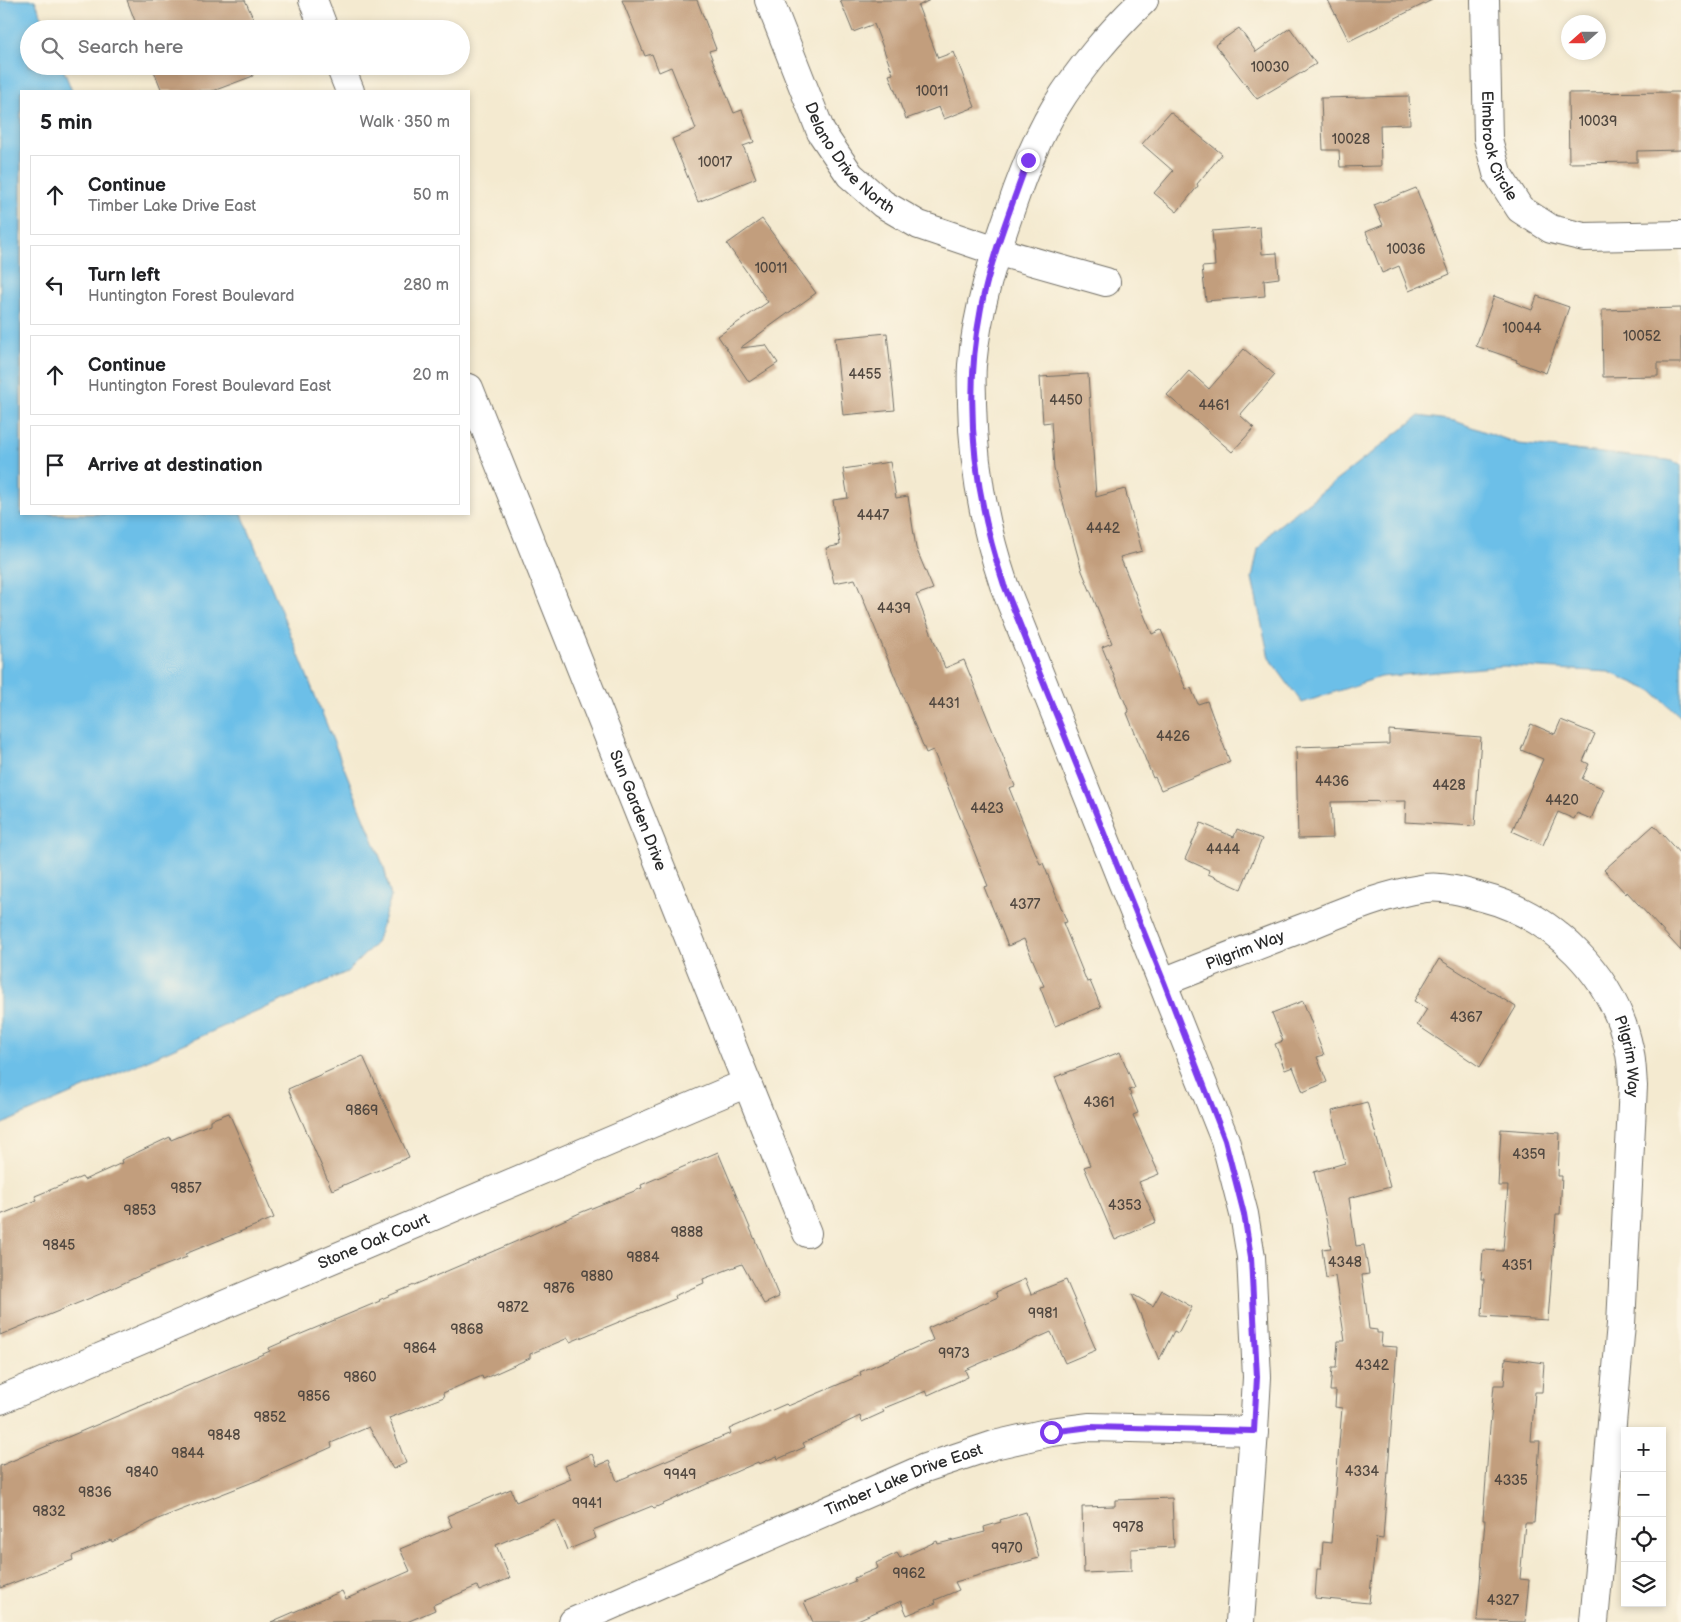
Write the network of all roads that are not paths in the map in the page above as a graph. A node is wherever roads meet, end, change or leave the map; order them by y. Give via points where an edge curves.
1 (313, 0) edge
2 (769, 0) edge
3 (1144, 0) edge
4 (1485, 0) edge
5 (321, 20) edge
6 (344, 75) edge
7 (350, 90) edge
8 (1681, 235) edge
9 (996, 250) junction
10 (1106, 282) dead end
11 (470, 390) edge
12 (1164, 982) junction
13 (747, 1083) junction
14 (807, 1233) dead end
15 (0, 1400) edge
16 (1254, 1431) junction
17 (573, 1622) edge
18 (1240, 1622) edge
19 (1594, 1622) edge

1 - 5 street
2 - 9 street, Delano Drive North via 821,132 850,175 883,204 919,225
3 - 9 street via 1122,21 1055,108 1028,160
4 - 8 street, Elmbrook Circle via 1488,139 1497,173 1520,209 1552,229 1584,237
6 - 7 street
9 - 10 street, Delano Drive North
9 - 12 street via 981,307 972,366 972,432 979,494 1007,594
11 - 13 street, Sun Garden Drive
12 - 16 street via 1225,1140 1244,1214 1251,1257 1257,1377
12 - 19 street, Pilgrim Way via 1379,898 1428,888 1461,891 1499,901 1542,922 1575,949 1601,981 1618,1013 1630,1049 1634,1086 1621,1324
13 - 14 street, Sun Garden Drive
13 - 15 street, Stone Oak Court
16 - 17 street, Timber Lake Drive East via 1090,1427 994,1445 924,1468
16 - 18 street

